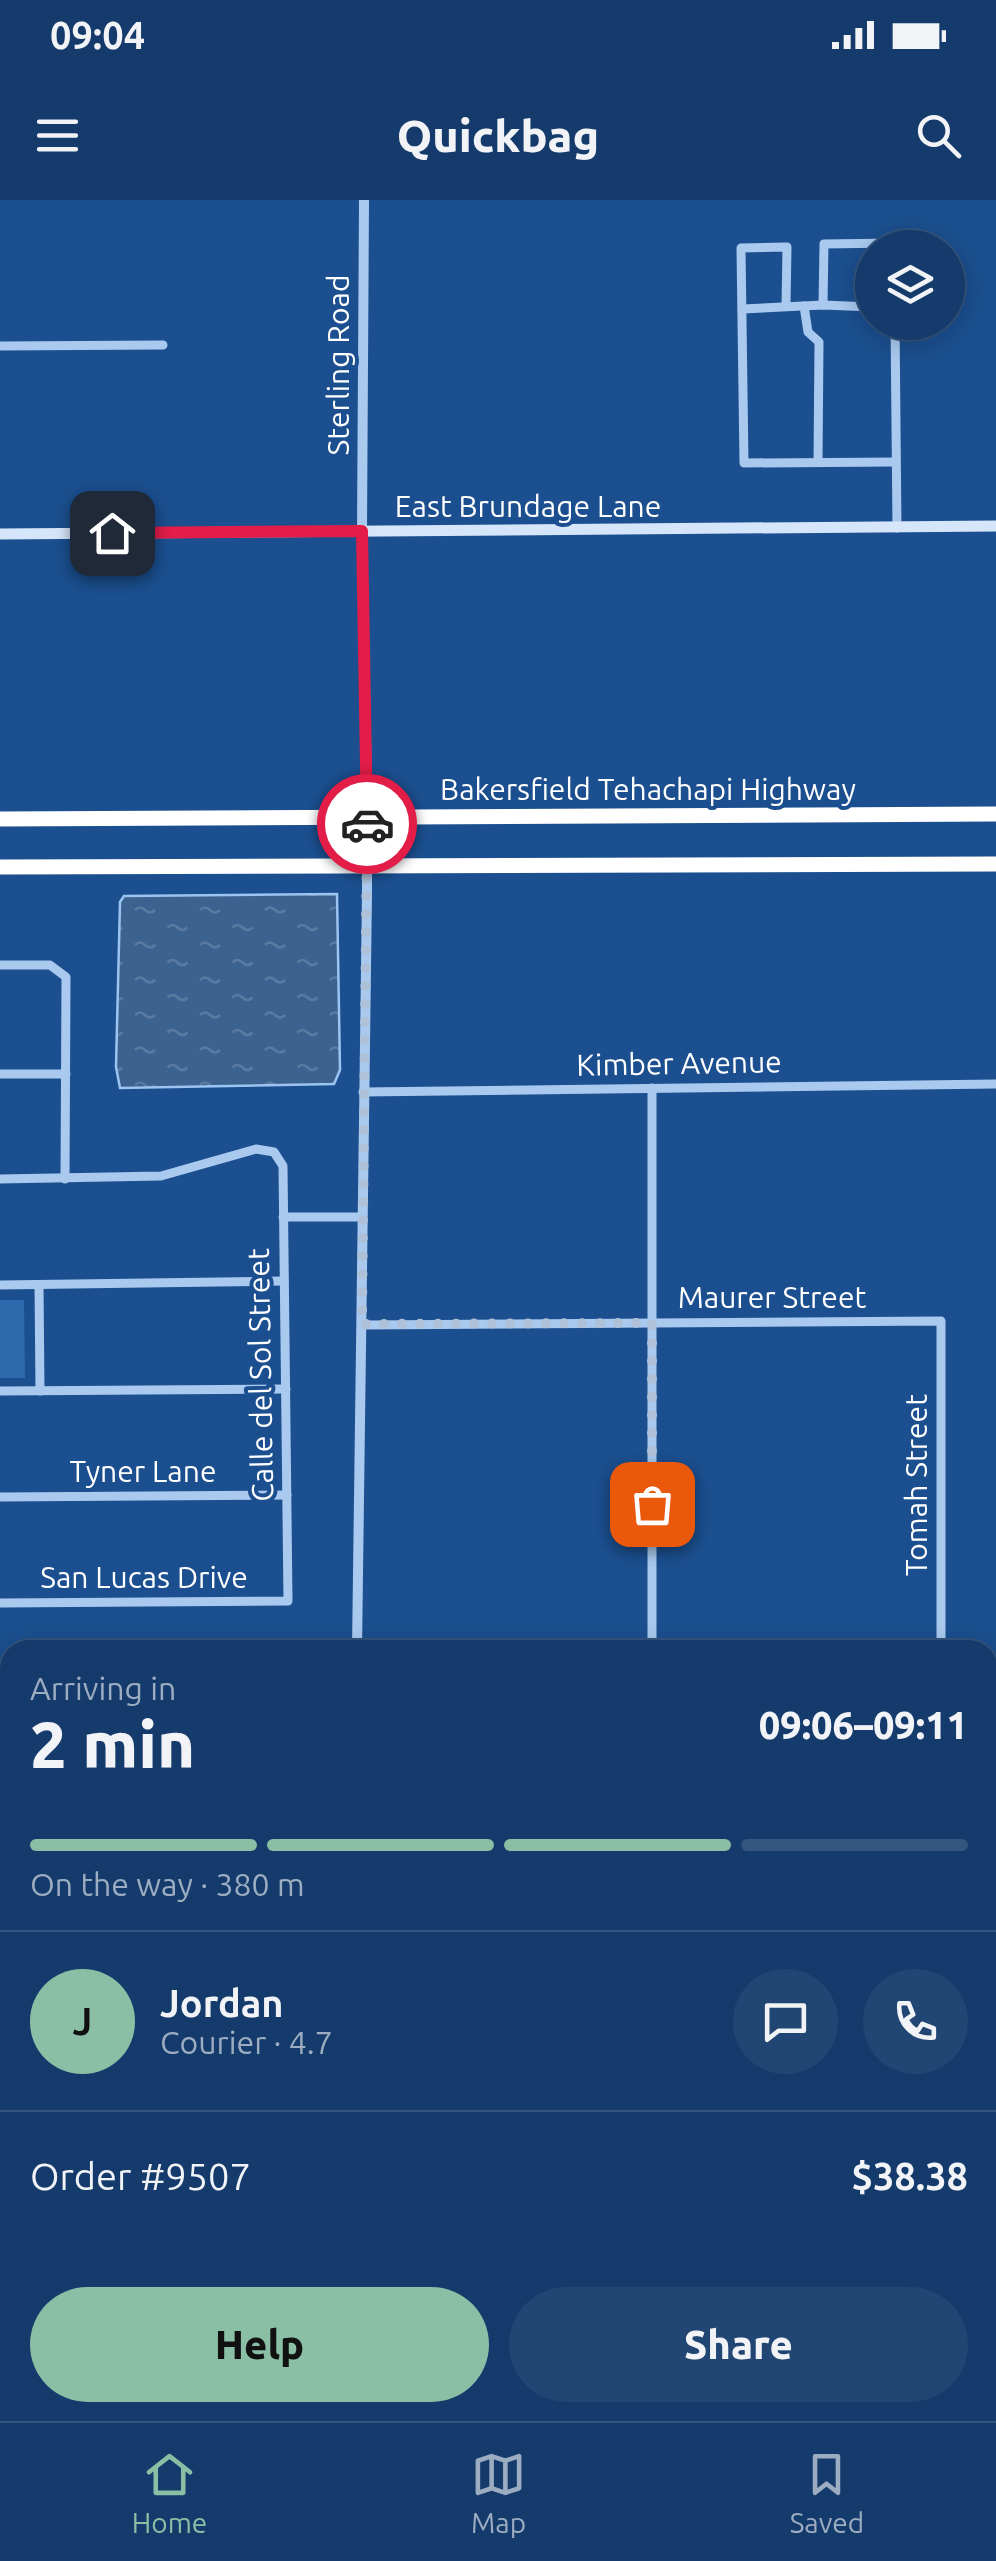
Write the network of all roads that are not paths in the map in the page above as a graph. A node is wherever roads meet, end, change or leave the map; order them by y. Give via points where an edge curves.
1 (364, 200) edge
2 (855, 244) edge
3 (823, 305) junction
4 (786, 306) junction
5 (804, 306) junction
6 (855, 306) edge
7 (742, 309) junction
8 (895, 340) edge
9 (163, 345) dead end
10 (0, 346) edge
11 (818, 462) junction
12 (894, 462) junction
13 (996, 526) edge
14 (897, 528) junction
15 (362, 531) junction
16 (0, 534) edge
17 (996, 812) edge
18 (0, 820) edge
19 (996, 865) edge
20 (0, 867) edge
21 (0, 966) edge
22 (0, 1074) edge
23 (66, 1074) junction
24 (996, 1084) edge
25 (652, 1088) junction
26 (363, 1092) junction
27 (65, 1179) junction
28 (0, 1180) edge
29 (282, 1218) junction
30 (362, 1218) junction
31 (284, 1281) junction
32 (0, 1285) edge
33 (39, 1285) junction
34 (941, 1321) joint
35 (652, 1323) junction
36 (362, 1324) junction
37 (286, 1389) junction
38 (0, 1391) edge
39 (40, 1391) junction
40 (287, 1495) junction
41 (0, 1497) edge
42 (288, 1601) joint
43 (0, 1603) edge
44 (357, 1640) edge
45 (652, 1640) edge
46 (941, 1640) edge

1 - 15 street, Sterling Road
2 - 3 street via 824,244
3 - 5 street
3 - 6 street
4 - 5 street
4 - 7 street
4 - 7 street via 786,247 741,248
5 - 11 street via 808,332 819,342
7 - 11 street via 744,463
8 - 12 street
9 - 10 street
11 - 12 street
12 - 14 street
13 - 14 main road, East Brundage Lane
14 - 15 main road, East Brundage Lane
15 - 16 main road, East Brundage Lane
15 - 26 street, Sterling Road, bridge
17 - 18 highway, Bakersfield Tehachapi Highway
19 - 20 highway
21 - 23 street via 50,965 66,977
22 - 23 street
23 - 27 street
24 - 25 street, Kimber Avenue
25 - 26 street, Kimber Avenue
25 - 35 street
26 - 30 street, Sterling Road
27 - 28 street
27 - 29 street, Calle del Sol Street via 161,1176 256,1148 274,1152 283,1166
29 - 30 street
29 - 31 street, Calle del Sol Street
30 - 36 street, Sterling Road
31 - 33 street
31 - 37 street, Calle del Sol Street
32 - 33 street
33 - 39 street
34 - 35 street, Maurer Street
34 - 46 street, Tomah Street
35 - 36 street, Maurer Street
35 - 45 street
36 - 44 street, Sterling Road
37 - 39 street
37 - 40 street, Calle del Sol Street
38 - 39 street
40 - 41 street, Tyner Lane
40 - 42 street, Calle del Sol Street
42 - 43 street, San Lucas Drive

